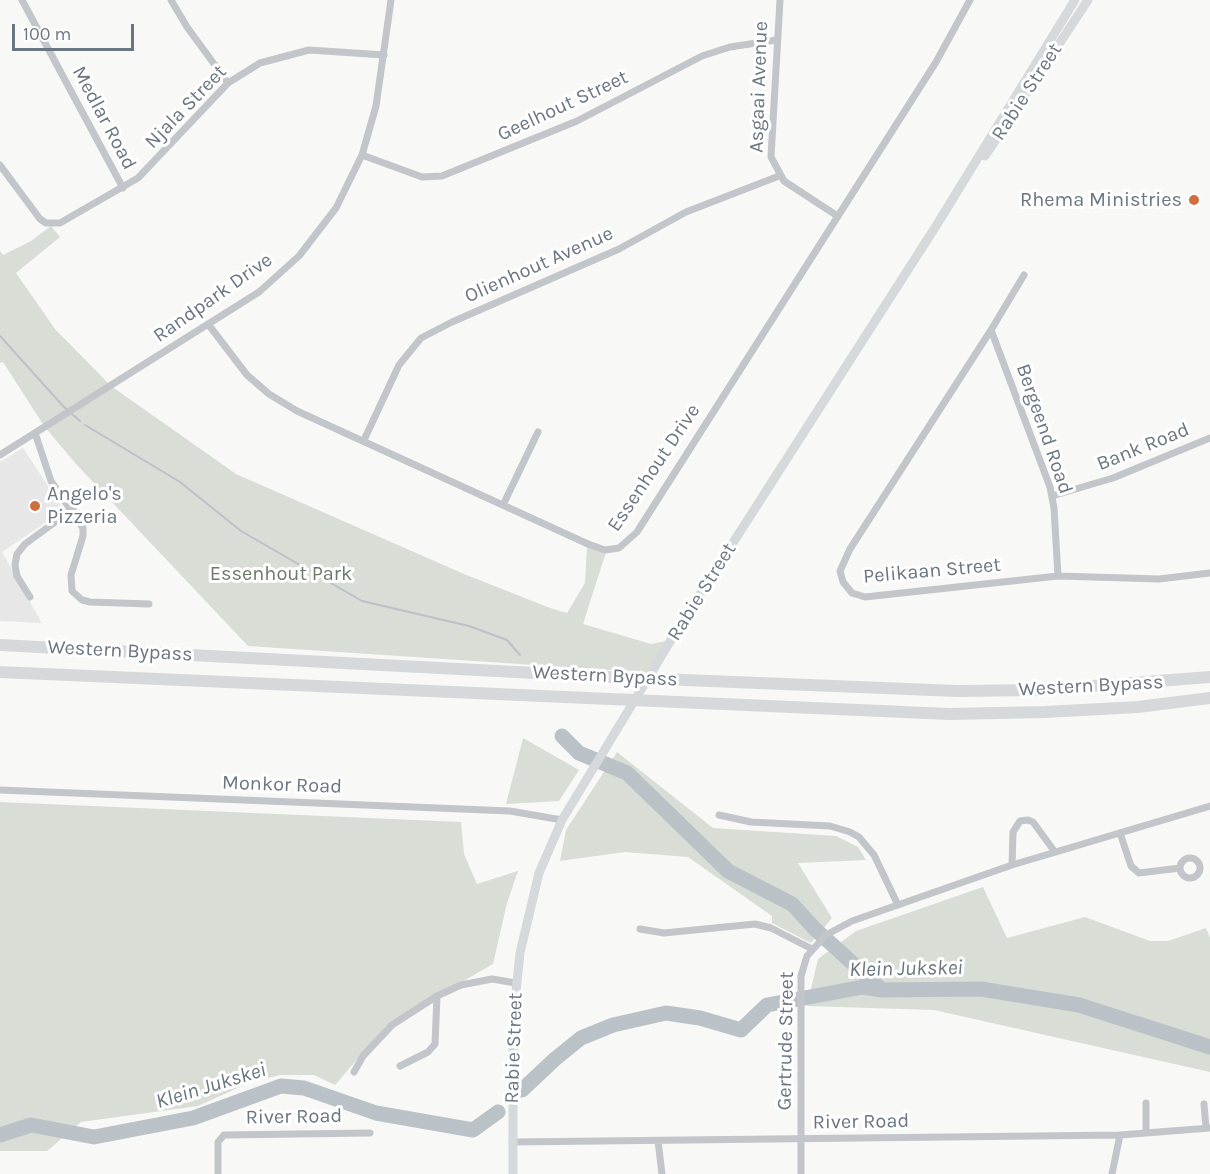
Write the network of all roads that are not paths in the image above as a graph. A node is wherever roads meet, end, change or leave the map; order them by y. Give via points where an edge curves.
1 (22, 0) edge
2 (171, 0) edge
3 (391, 0) edge
4 (780, 0) edge
5 (970, 0) edge
6 (1075, 0) edge
7 (1088, 0) edge
8 (777, 40) junction
9 (384, 55) junction
10 (228, 83) junction
11 (363, 155) junction
12 (0, 165) edge
13 (779, 176) junction
14 (964, 183) junction
15 (123, 188) junction
16 (836, 215) junction
17 (1024, 274) dead end
18 (208, 324) junction
19 (991, 330) junction
20 (538, 432) dead end
21 (35, 433) junction
22 (1210, 438) edge
23 (364, 440) junction
24 (0, 455) edge
25 (1052, 496) junction
26 (503, 505) junction
27 (73, 509) junction
28 (1210, 573) edge
29 (1058, 576) junction
30 (30, 597) dead end
31 (149, 604) dead end
32 (0, 645) edge
33 (0, 672) edge
34 (1210, 677) edge
35 (1210, 698) edge
36 (0, 790) edge
37 (1210, 806) edge
38 (719, 815) dead end
39 (562, 820) junction
40 (1120, 833) junction
41 (1055, 852) junction
42 (1012, 865) junction
43 (1180, 868) dead end
44 (898, 905) junction
45 (640, 929) dead end
46 (815, 947) junction
47 (516, 983) junction
48 (437, 996) junction
49 (400, 1066) dead end
50 (354, 1072) dead end
51 (1146, 1103) dead end
52 (1204, 1104) dead end
53 (1208, 1128) edge
54 (1146, 1132) junction
55 (370, 1133) dead end
56 (1120, 1135) junction
57 (801, 1140) junction
58 (658, 1141) junction
59 (512, 1142) junction
60 (218, 1174) edge
61 (513, 1174) edge
62 (662, 1174) edge
63 (801, 1174) edge
64 (1112, 1174) edge

1 - 15 street, Medlar Road
2 - 10 street
3 - 9 street, Randpark Drive
4 - 8 street, Asgaai Avenue
5 - 16 street, Essenhout Drive via 936,62
6 - 14 street, Rabie Street
7 - 14 street, Rabie Street
8 - 11 street, Geelhout Street via 702,56 577,121 442,176 422,177
8 - 13 street, Asgaai Avenue via 770,146
9 - 10 street, Njala Street via 327,50 295,52 260,63
9 - 11 street, Randpark Drive
10 - 15 street, Njala Street via 164,154
11 - 18 street, Randpark Drive via 336,208 299,256 259,292
12 - 15 street, Njala Street via 46,223 60,223
13 - 16 street, Asgaai Avenue
13 - 23 street, Olienhout Avenue via 686,212 619,249 421,338 399,365
14 - 39 street, Rabie Street via 704,588
16 - 26 street, Essenhout Drive via 628,543 615,550 594,547
17 - 19 street, Pelikaan Street
18 - 21 street, Randpark Drive
18 - 23 street, Essenhout Drive via 240,368 270,394 297,411
19 - 25 street, Bergeend Road
19 - 29 street, Pelikaan Street via 842,562 841,577 852,593 866,597
20 - 26 street
21 - 24 street, Randpark Drive
21 - 27 street via 51,481
22 - 25 street, Bank Road via 1113,478
23 - 26 street, Essenhout Drive
25 - 29 street, Bergeend Road
27 - 30 street via 25,544 18,554 17,576
27 - 31 street via 83,528 70,585 76,596 90,602
28 - 29 street, Pelikaan Street via 1159,579
32 - 34 highway, Western Bypass via 957,691 1040,690
33 - 35 highway, Western Bypass via 949,714 1138,707
36 - 39 street, Monkor Road via 510,811
37 - 40 street, Gertrude Street
38 - 44 street via 751,822 830,826 850,832 874,855
39 - 47 street, Rabie Street via 530,903
40 - 41 street, Gertrude Street
40 - 43 street via 1131,866 1139,873
41 - 42 street, Gertrude Street
41 - 42 street via 1033,822 1020,821 1013,832
42 - 44 street, Gertrude Street
44 - 46 street, Gertrude Street via 852,921
45 - 46 street via 664,933 755,924
46 - 57 street, Gertrude Street via 802,968
47 - 48 street via 492,979
47 - 59 street, Rabie Street
48 - 49 street via 435,1044 428,1052
48 - 50 street via 392,1025 363,1056
51 - 54 street
52 - 53 street
53 - 54 street, River Road
54 - 56 street, River Road
55 - 60 street, River Road via 227,1135 220,1139
56 - 57 street, River Road
56 - 64 street
57 - 58 street, River Road
57 - 63 street, Gertrude Street
58 - 59 street, River Road
58 - 62 street
59 - 61 street, Rabie Street

